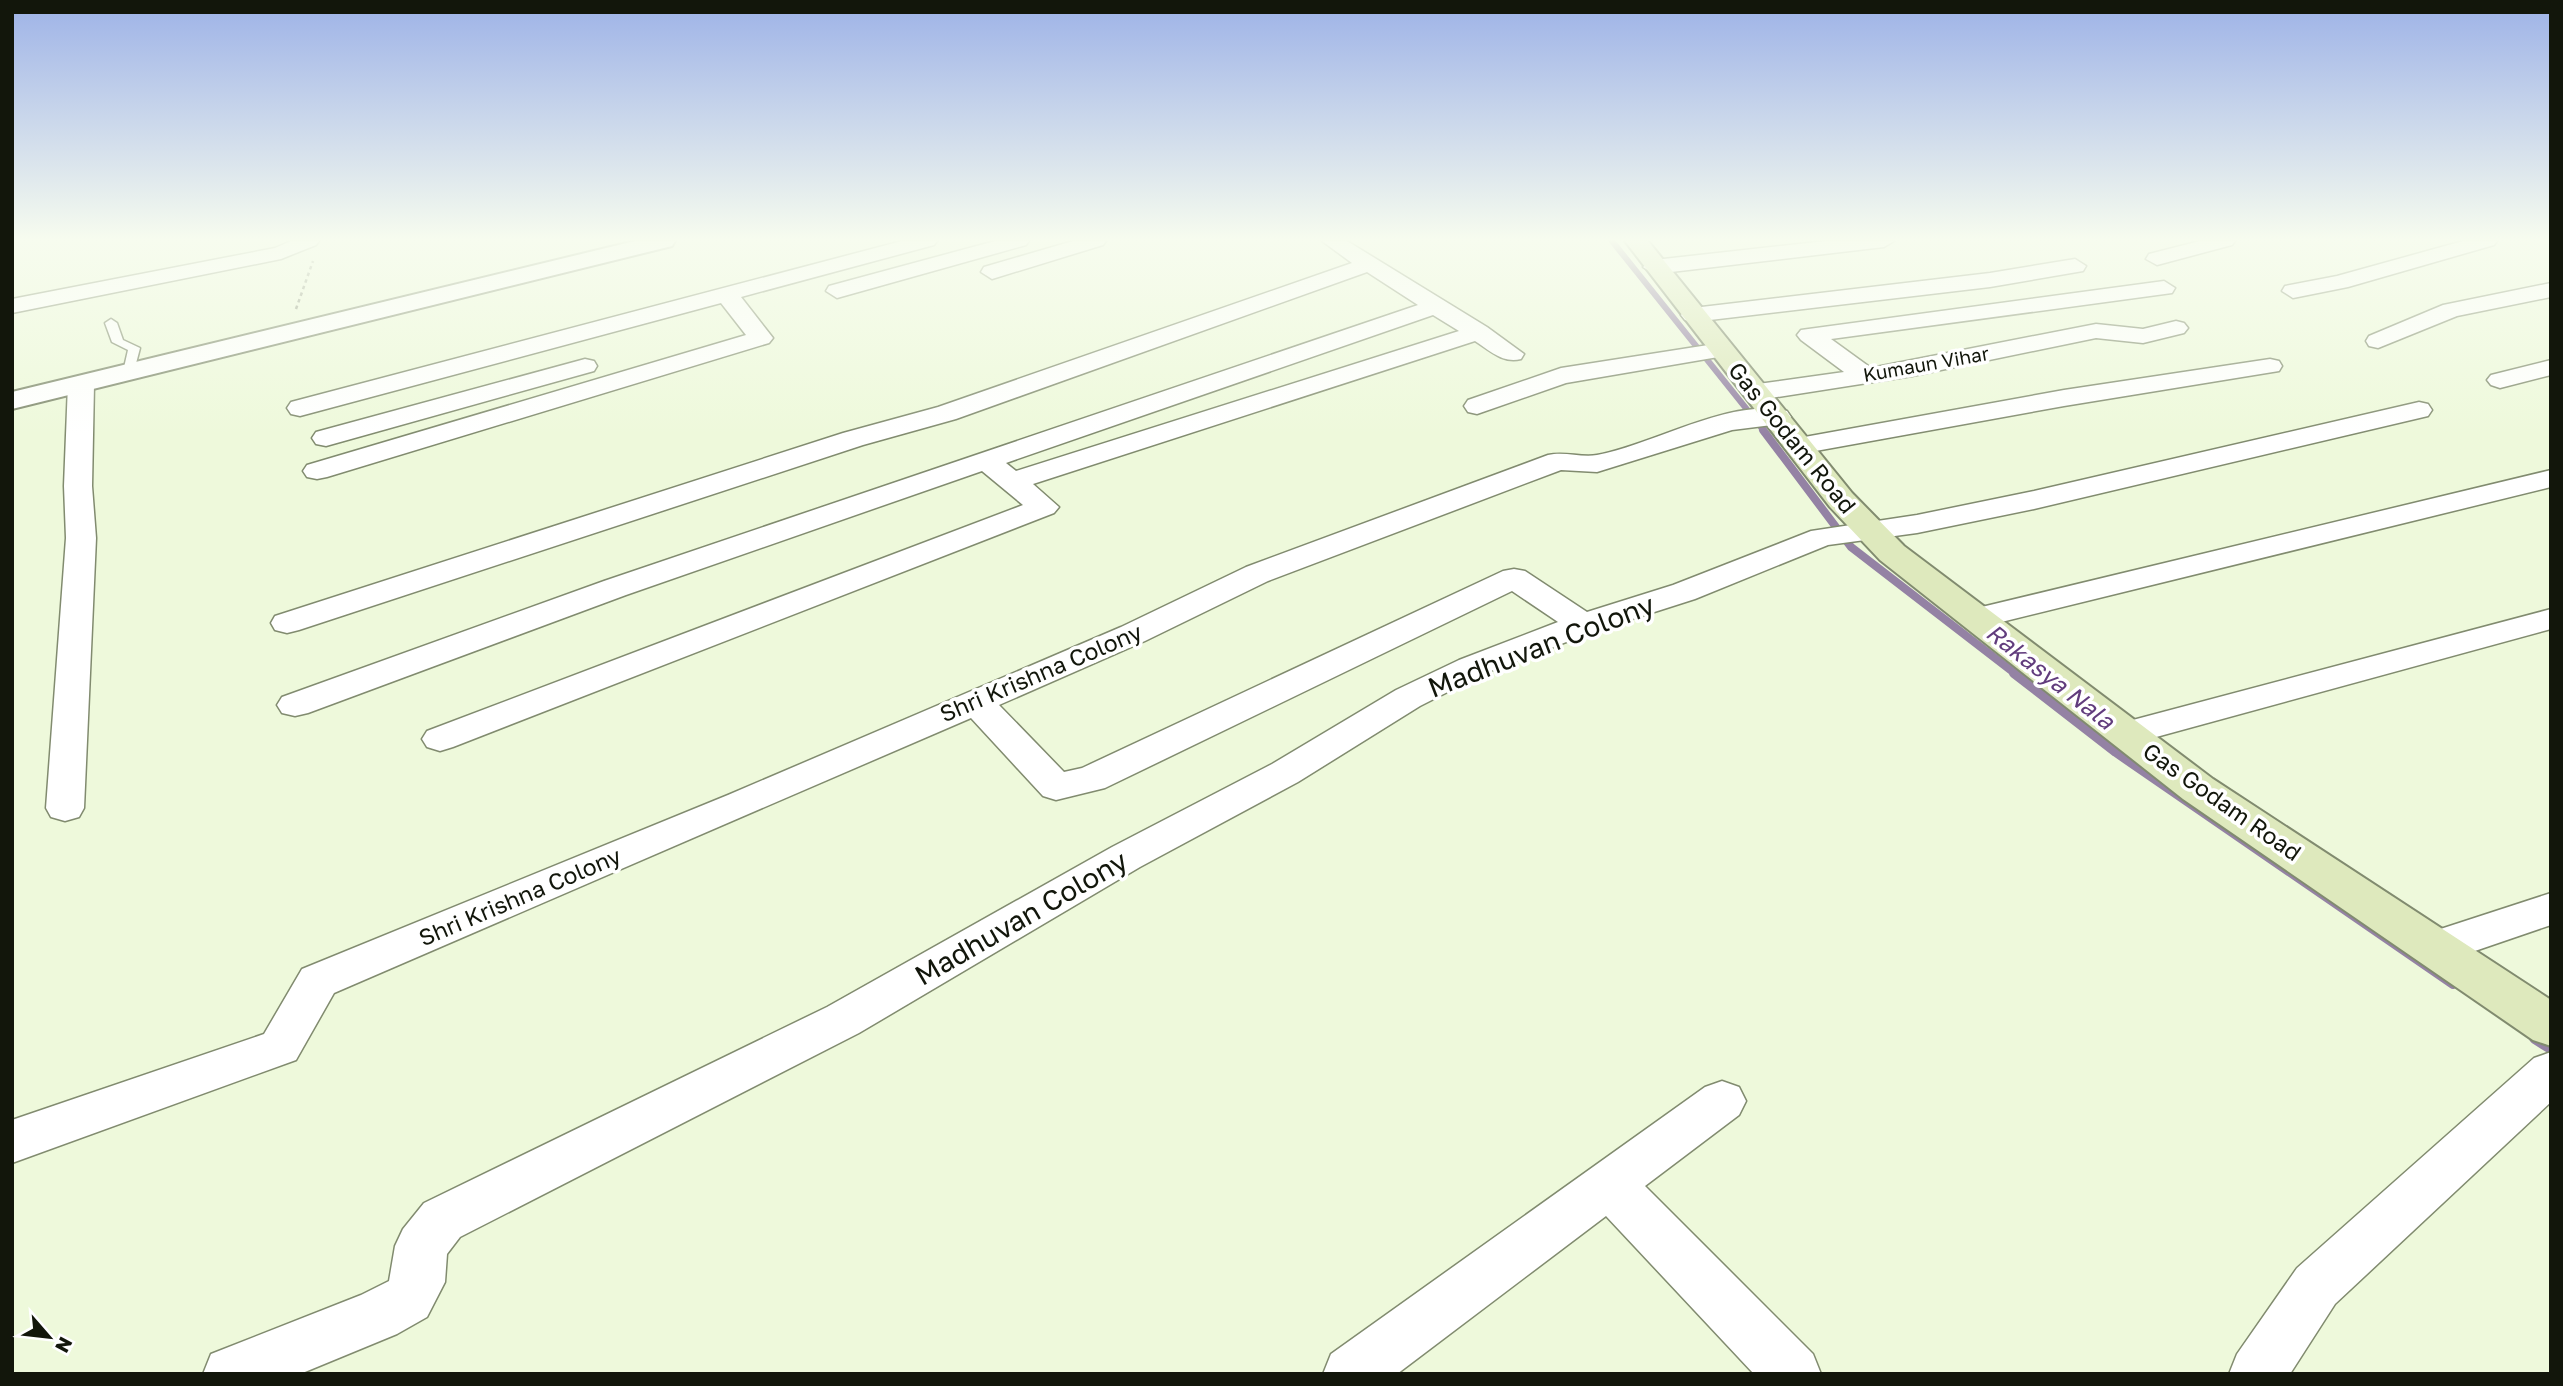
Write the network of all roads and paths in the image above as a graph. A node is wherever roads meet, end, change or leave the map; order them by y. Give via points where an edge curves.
1 (297, 306) edge
2 (398, 306) edge
3 (691, 306) edge
4 (735, 306) edge
5 (1252, 306) edge
6 (1436, 306) joint
7 (1686, 306) edge
8 (1772, 306) edge
9 (2047, 306) edge
10 (2473, 306) edge
11 (1693, 315) junction
12 (747, 321) junction
13 (111, 323) dead end
14 (2176, 328) dead end
15 (1479, 332) junction
16 (286, 333) junction
17 (2378, 341) dead end
18 (1709, 352) junction
19 (1512, 354) dead end
20 (2270, 366) dead end
21 (2539, 370) edge
22 (129, 372) junction
23 (1865, 375) junction
24 (2500, 380) dead end
25 (2551, 383) edge
26 (81, 384) junction
27 (12, 401) edge
28 (1476, 406) dead end
29 (300, 408) dead end
30 (2419, 410) dead end
31 (1760, 412) junction
32 (326, 438) dead end
33 (1800, 446) junction
34 (985, 460) junction
35 (317, 471) dead end
36 (2551, 478) edge
37 (1013, 481) junction
38 (1847, 533) junction
39 (1977, 618) junction
40 (2551, 619) edge
41 (287, 623) dead end
42 (1583, 624) junction
43 (976, 702) junction
44 (295, 705) dead end
45 (2127, 733) junction
46 (440, 739) dead end
47 (65, 808) dead end
48 (2551, 909) edge
49 (2434, 948) junction
50 (2551, 1026) edge
51 (2551, 1072) edge
52 (1722, 1101) dead end
53 (12, 1142) edge
54 (1610, 1185) junction
55 (231, 1374) edge
56 (1351, 1374) edge
57 (1793, 1374) edge
58 (2257, 1374) edge

1 - 16 path
2 - 16 street
3 - 29 street
4 - 12 street
5 - 41 street via 947,413 853,439
6 - 15 street
6 - 34 street
7 - 11 main road, Gas Godam Road
8 - 11 street
9 - 23 street via 1809,335
10 - 17 street via 2451,310
11 - 18 main road, Gas Godam Road
12 - 32 street
12 - 35 street via 761,338
13 - 22 lane via 118,342 134,348
14 - 23 street, Kumaun Vihar via 2143,336 2096,331
15 - 19 street
15 - 37 street
16 - 22 street
18 - 28 street via 1561,376
18 - 31 main road, Gas Godam Road
20 - 33 street
21 - 24 street
21 - 25 street
22 - 26 street
23 - 31 street, Kumaun Vihar
26 - 27 street
26 - 47 street via 81,538
30 - 38 street, Madhuvan Colony via 2034,499 1917,524
31 - 33 main road, Gas Godam Road
31 - 43 street, Shri Krishna Colony via 1597,464 1558,461 1436,505 1257,574
33 - 38 main road, Gas Godam Road
34 - 37 street
34 - 44 street
36 - 39 street
37 - 46 street via 1044,507
38 - 39 main road, Gas Godam Road
38 - 42 street, Madhuvan Colony
39 - 45 main road, Gas Godam Road
40 - 45 street
42 - 43 street via 1514,578 1092,779 1056,787
42 - 55 street, Madhuvan Colony via 1471,667 1408,698 1284,773 1126,856 843,1020 442,1220 421,1246 418,1282 408,1299
43 - 53 street, Shri Krishna Colony via 318,981 281,1047
45 - 49 main road, Gas Godam Road via 2198,789
48 - 49 street
49 - 50 main road, Gas Godam Road
51 - 58 street via 2316,1286
52 - 54 street
54 - 56 street
54 - 57 street

